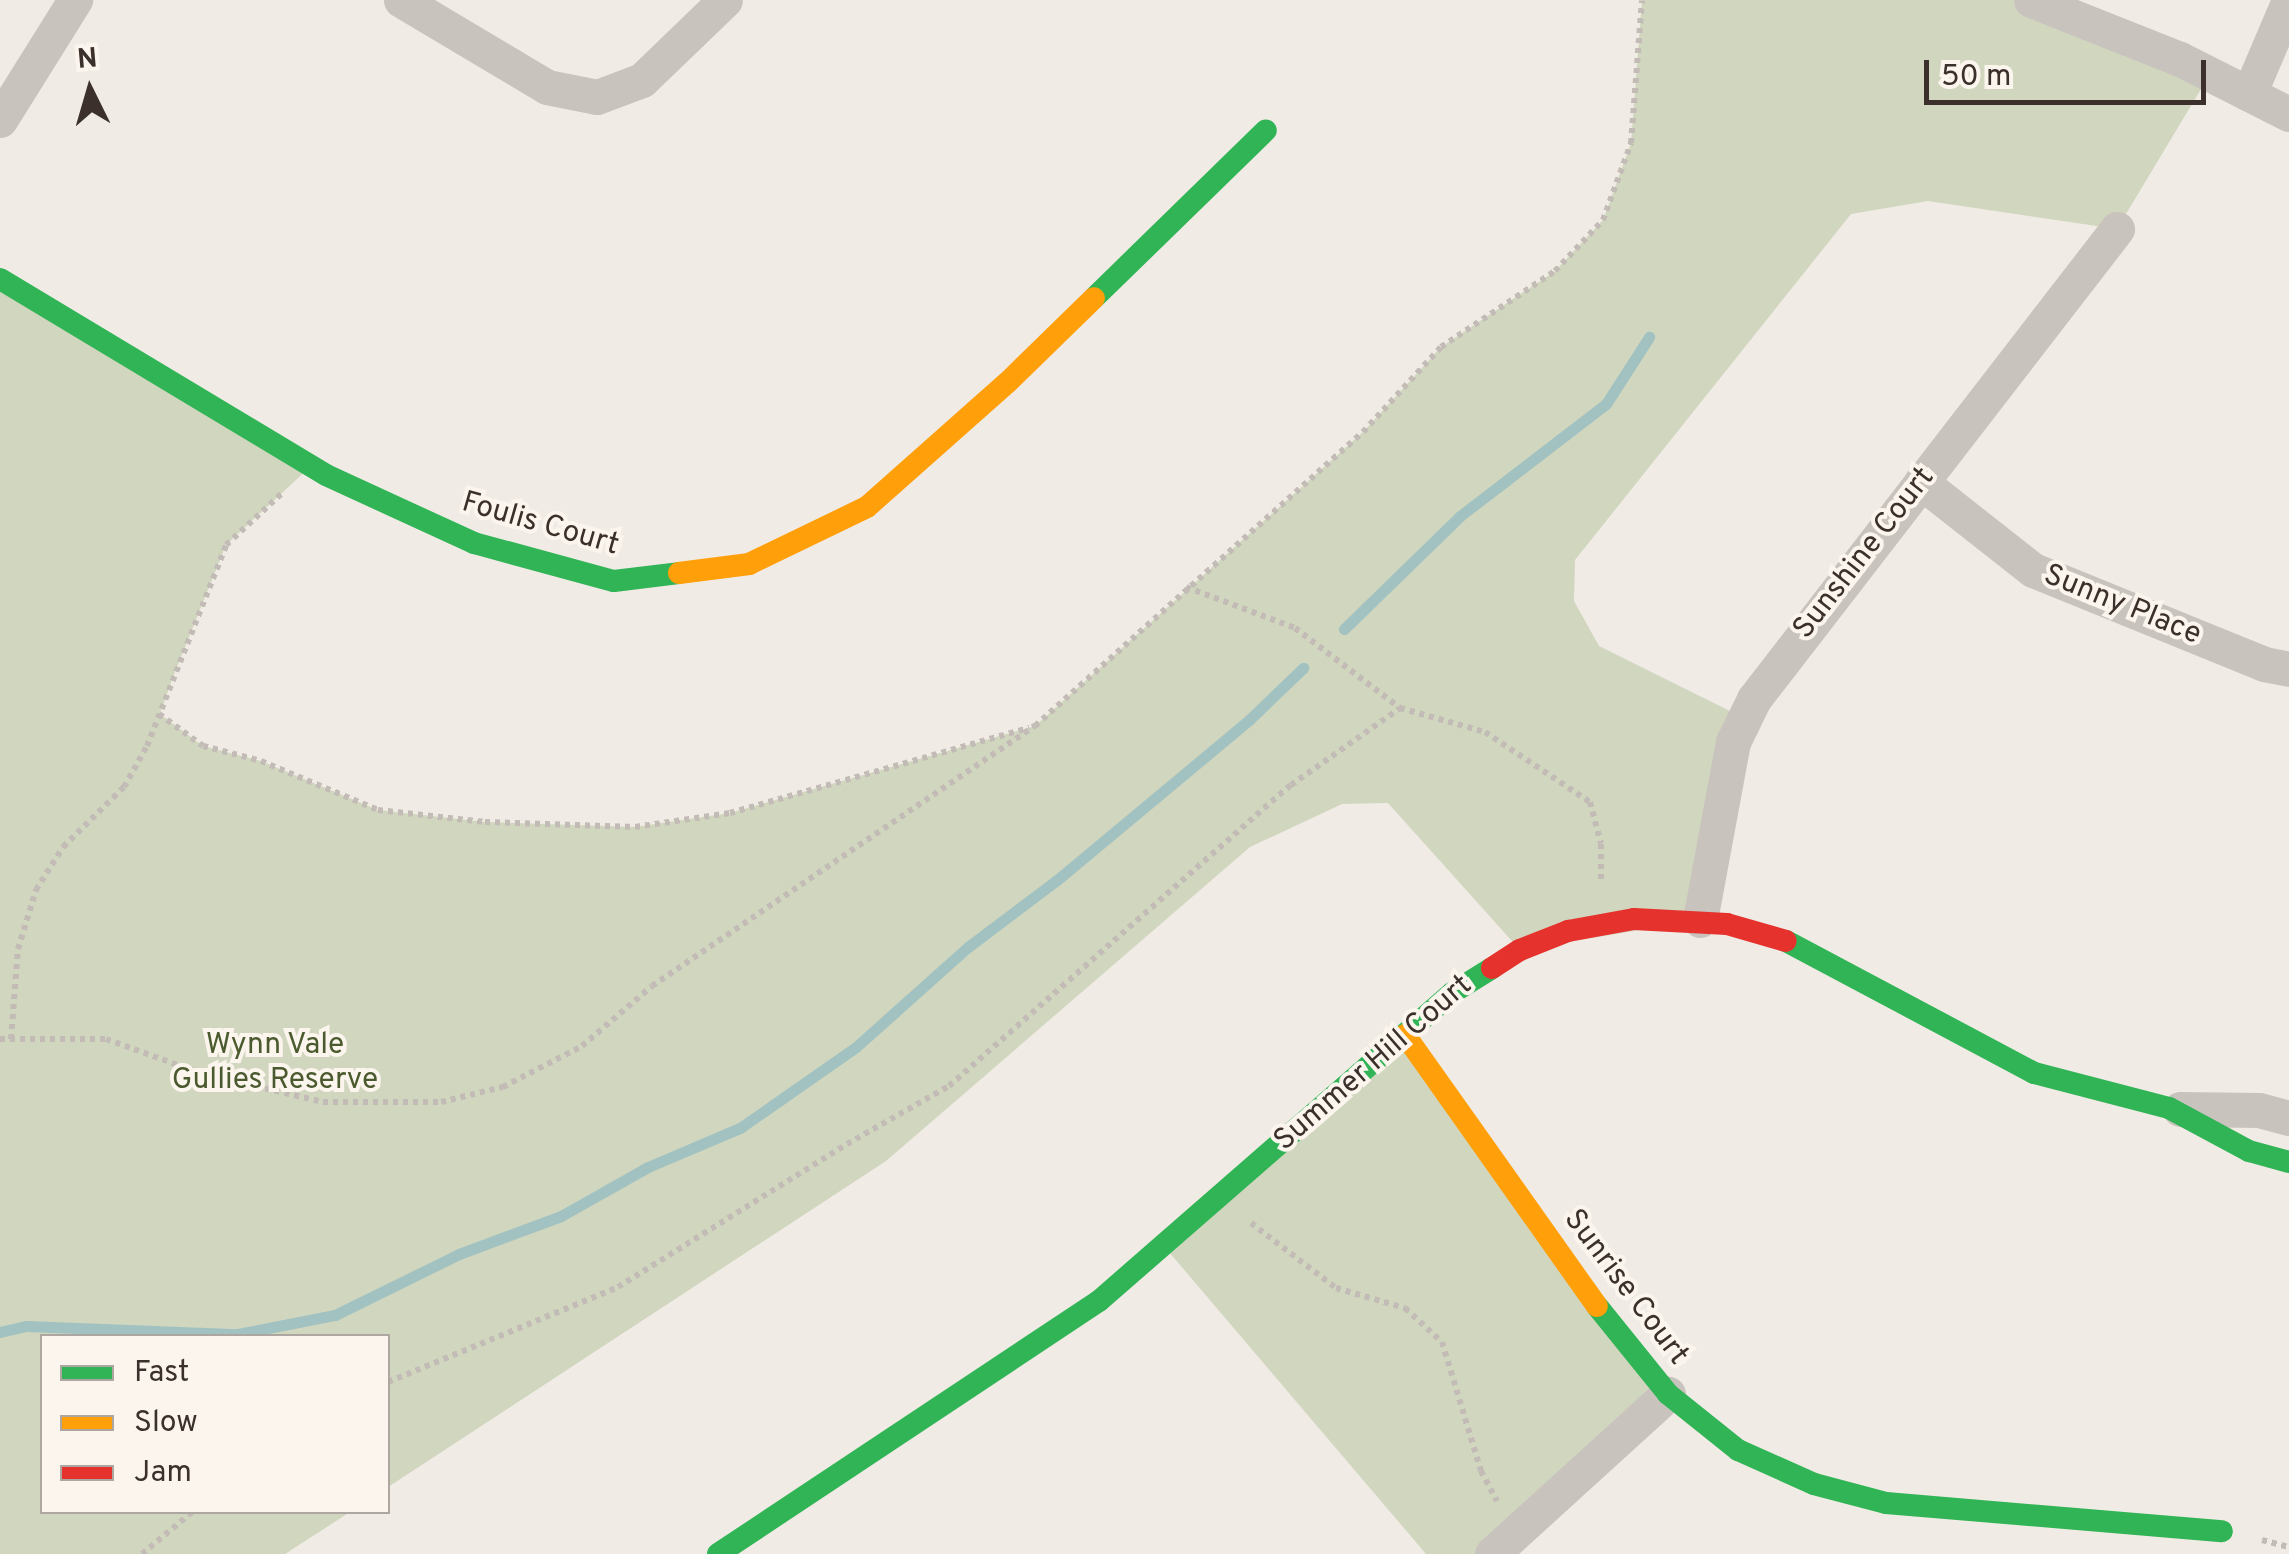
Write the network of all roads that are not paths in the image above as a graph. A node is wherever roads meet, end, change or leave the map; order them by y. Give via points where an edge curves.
1 (75, 0) edge
2 (401, 0) edge
3 (725, 0) edge
4 (2031, 0) edge
5 (2289, 0) edge
6 (2250, 94) junction
7 (2289, 114) edge
8 (0, 120) edge
9 (1266, 130) dead end
10 (2117, 229) dead end
11 (0, 278) edge
12 (1921, 482) junction
13 (2289, 669) edge
14 (1700, 920) junction
15 (1406, 1035) junction
16 (2168, 1108) junction
17 (2289, 1118) edge
18 (2289, 1162) edge
19 (1668, 1394) junction
20 (2222, 1530) dead end
21 (1501, 1546) edge
22 (718, 1554) edge

1 - 8 street
2 - 3 street via 547,87 597,97 642,80
4 - 6 street
5 - 6 street
6 - 7 street
9 - 11 street, Foulis Court via 1008,382 867,507 749,564 614,581 474,543 311,466
10 - 12 street, Sunshine Court
12 - 13 street, Sunny Place via 2033,570
12 - 14 street, Sunshine Court via 1754,699 1733,742
14 - 15 street, Summer Hill Court via 1607,922 1520,950 1452,993
14 - 16 street, Summer Hill Court via 1783,939 1820,956 2034,1074
15 - 19 street, Sunrise Court via 1621,1340
15 - 22 street, Summer Hill Court via 1099,1301
16 - 17 street, Summer Hill Court via 2258,1110
16 - 18 street, Summer Hill Court via 2249,1151
19 - 20 street, Sunrise Court via 1738,1450 1814,1484 1886,1503
19 - 21 street

